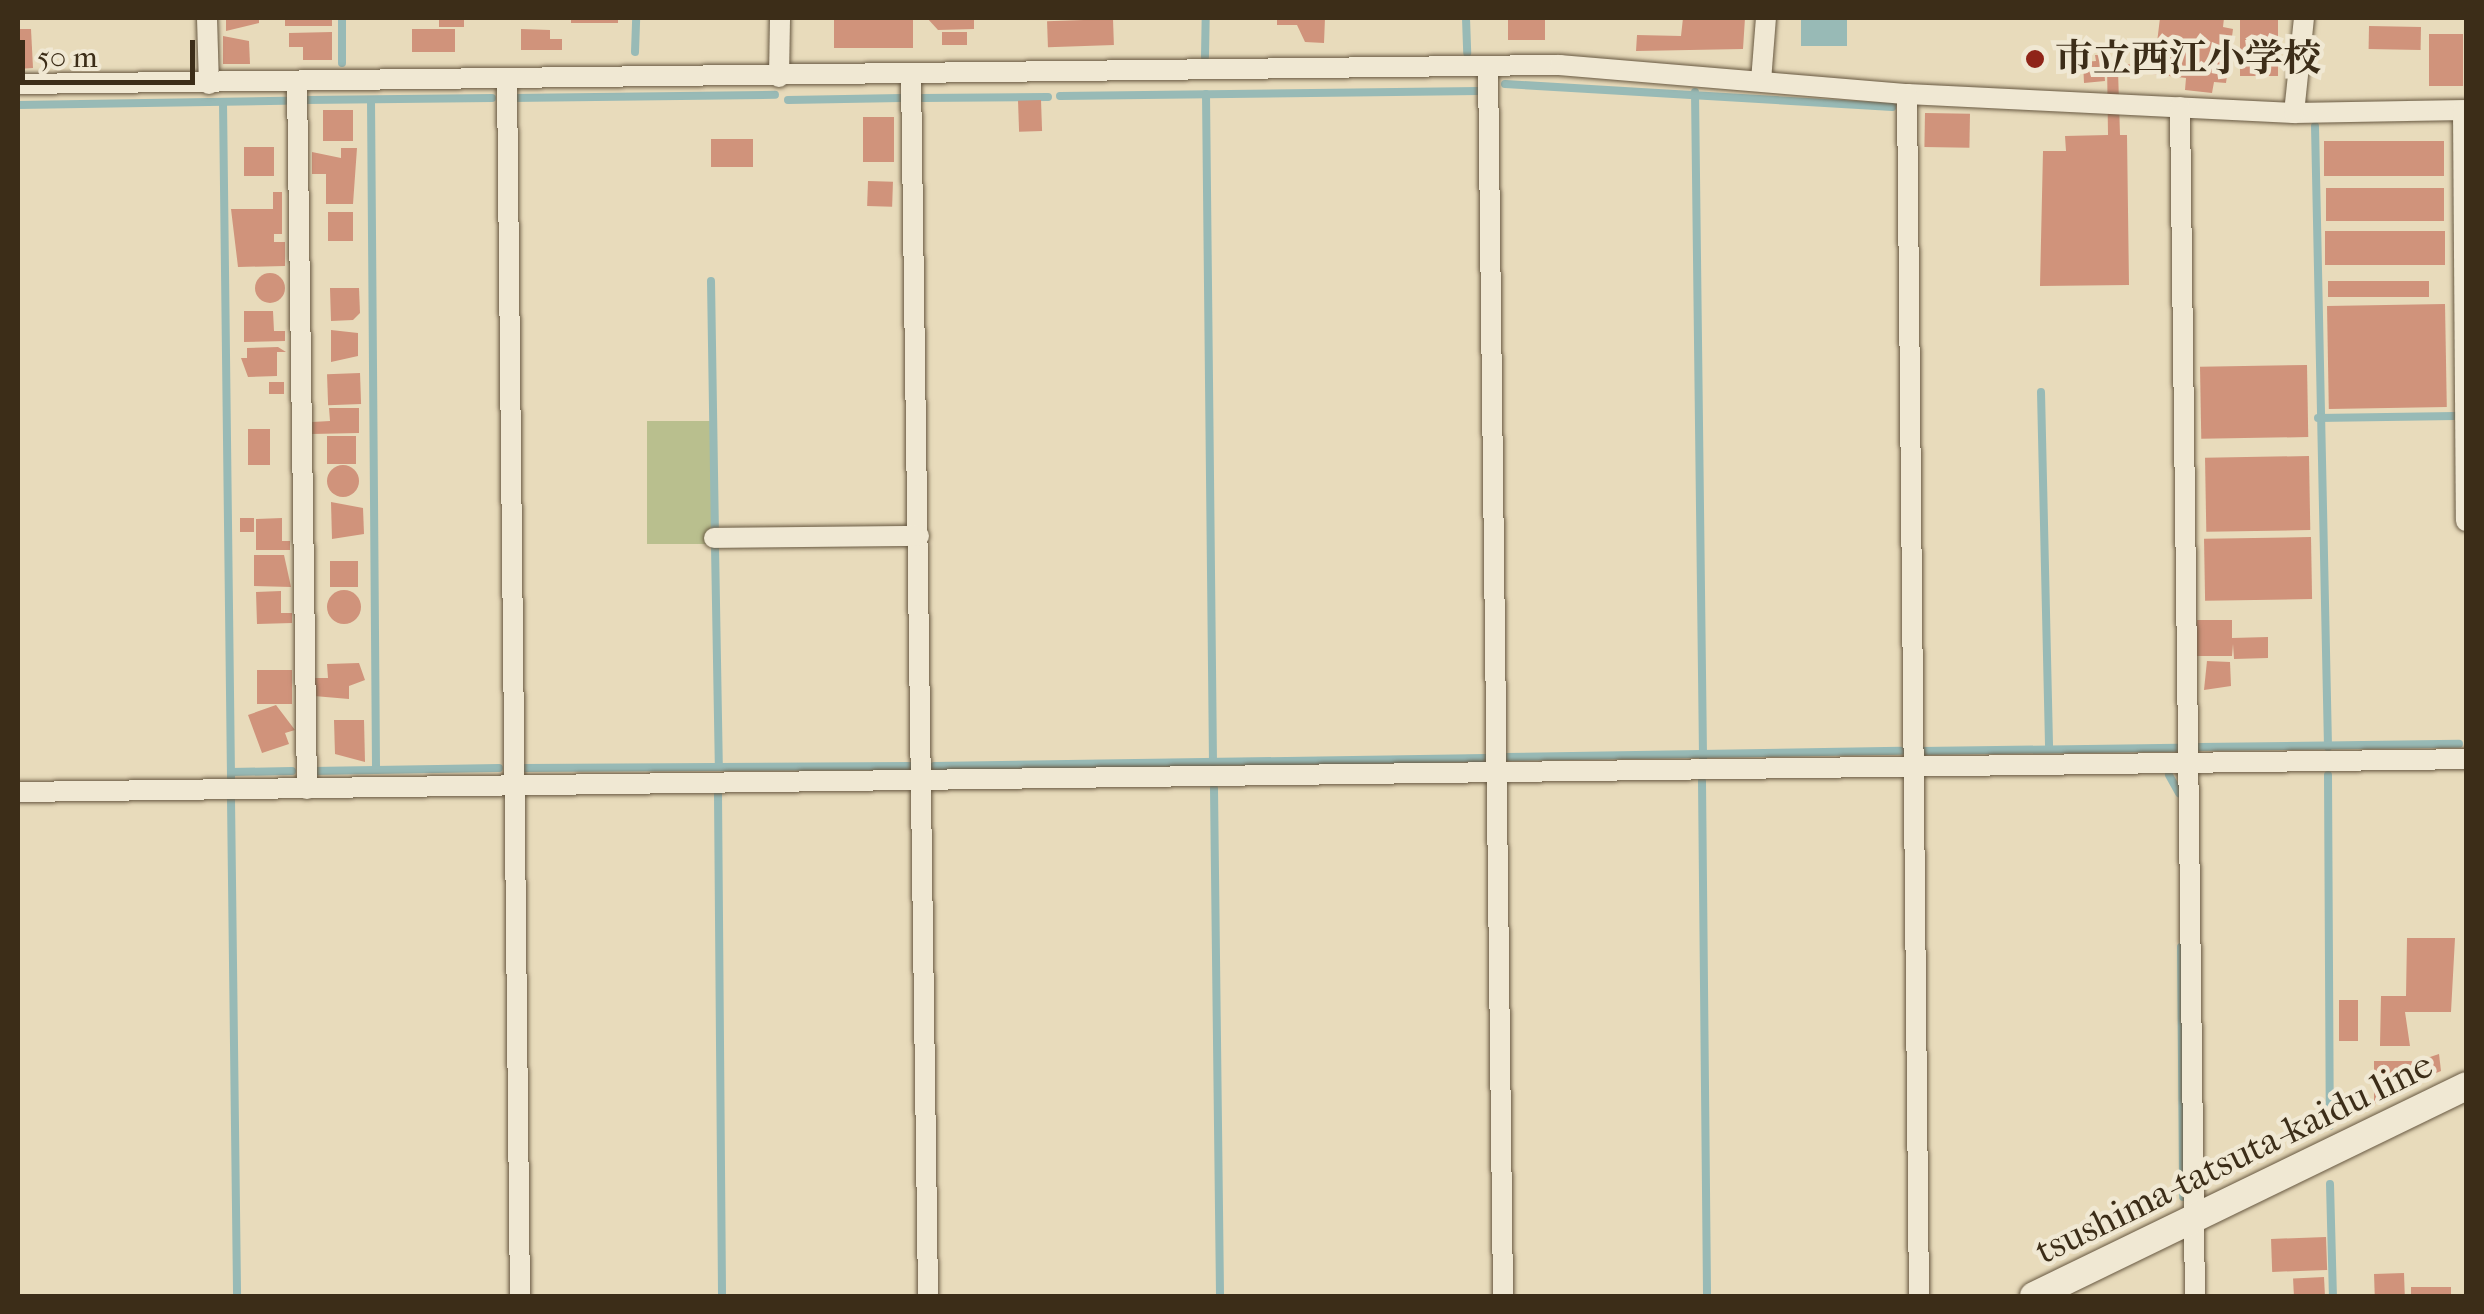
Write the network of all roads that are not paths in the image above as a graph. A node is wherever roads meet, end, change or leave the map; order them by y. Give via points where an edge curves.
1 (207, 18) edge
2 (780, 18) edge
3 (1766, 18) edge
4 (2304, 18) edge
5 (1488, 66) junction
6 (779, 76) junction
7 (912, 76) junction
8 (507, 80) junction
9 (1761, 80) junction
10 (18, 84) edge
11 (209, 84) junction
12 (297, 84) junction
13 (1908, 94) junction
14 (2180, 107) junction
15 (2465, 110) edge
16 (2294, 112) junction
17 (2466, 521) edge
18 (919, 536) junction
19 (714, 538) dead end
20 (2466, 759) edge
21 (2190, 764) junction
22 (1912, 768) junction
23 (1496, 773) junction
24 (922, 779) junction
25 (511, 786) junction
26 (306, 789) junction
27 (18, 792) edge
28 (2466, 1086) edge
29 (2194, 1219) junction
30 (520, 1296) edge
31 (928, 1296) edge
32 (1503, 1296) edge
33 (1918, 1296) edge
34 (2034, 1296) edge
35 (2194, 1296) edge

1 - 11 street
2 - 6 street
3 - 9 street
4 - 16 street
5 - 7 street
5 - 9 street
5 - 23 street
6 - 7 street
6 - 8 street
7 - 18 street
8 - 12 street
8 - 25 street
9 - 13 street
10 - 11 street
11 - 12 street
12 - 26 street
13 - 14 street
13 - 22 street
14 - 16 street
14 - 21 street
15 - 16 street
15 - 17 street
18 - 19 street
18 - 24 street
20 - 21 street
21 - 22 street
21 - 29 street
22 - 23 street
22 - 33 street
23 - 24 street
23 - 32 street
24 - 25 street
24 - 31 street
25 - 26 street
25 - 30 street
26 - 27 street
28 - 29 main road, tsushima-tatsuta-kaidu line
29 - 34 main road, tsushima-tatsuta-kaidu line
29 - 35 street

